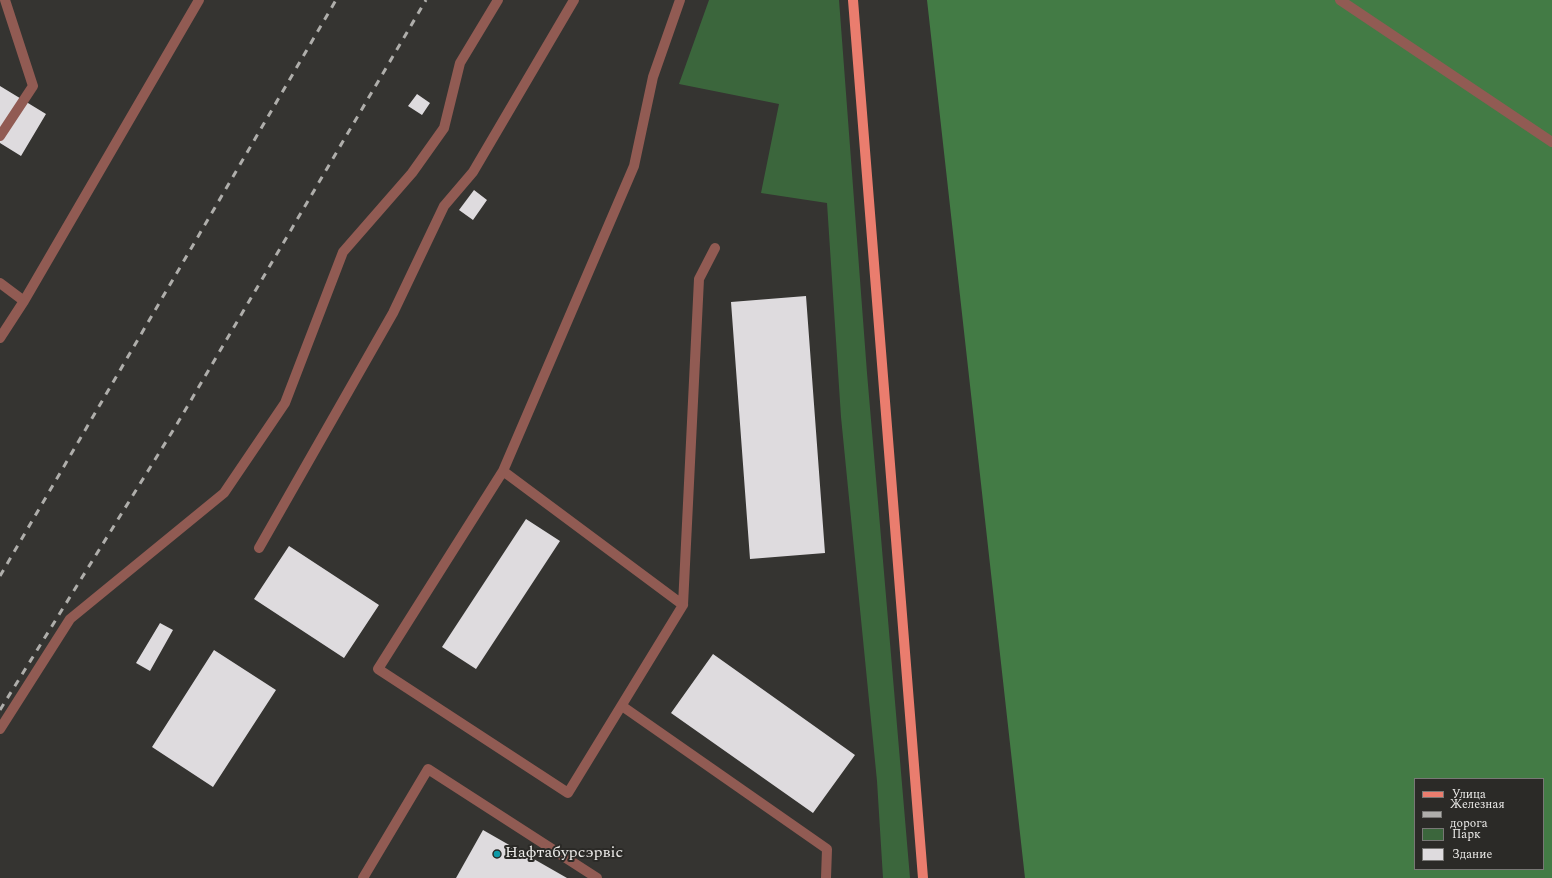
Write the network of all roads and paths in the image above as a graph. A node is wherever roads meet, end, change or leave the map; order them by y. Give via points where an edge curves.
1 (5, 0) edge
2 (199, 0) edge
3 (498, 0) edge
4 (574, 0) edge
5 (680, 0) edge
6 (853, 0) edge
7 (1340, 0) edge
8 (0, 136) edge
9 (1552, 142) edge
10 (715, 248) dead end
11 (0, 283) edge
12 (24, 301) junction
13 (0, 338) edge
14 (503, 471) junction
15 (259, 548) dead end
16 (683, 604) junction
17 (622, 706) junction
18 (0, 729) edge
19 (362, 878) edge
20 (597, 878) edge
21 (826, 878) edge
22 (923, 878) edge

1 - 8 street via 33,86
2 - 12 street
3 - 18 street via 460,63 444,128 412,173 343,252 286,403 224,493 70,619
4 - 15 street via 473,172 444,206 393,313
5 - 14 street via 653,76 634,166
6 - 22 main road
7 - 9 street
10 - 16 street via 699,278
11 - 12 street
12 - 13 street
14 - 16 street
14 - 17 street via 378,669 568,793
16 - 17 street
17 - 21 street via 827,849
19 - 20 street via 428,769

